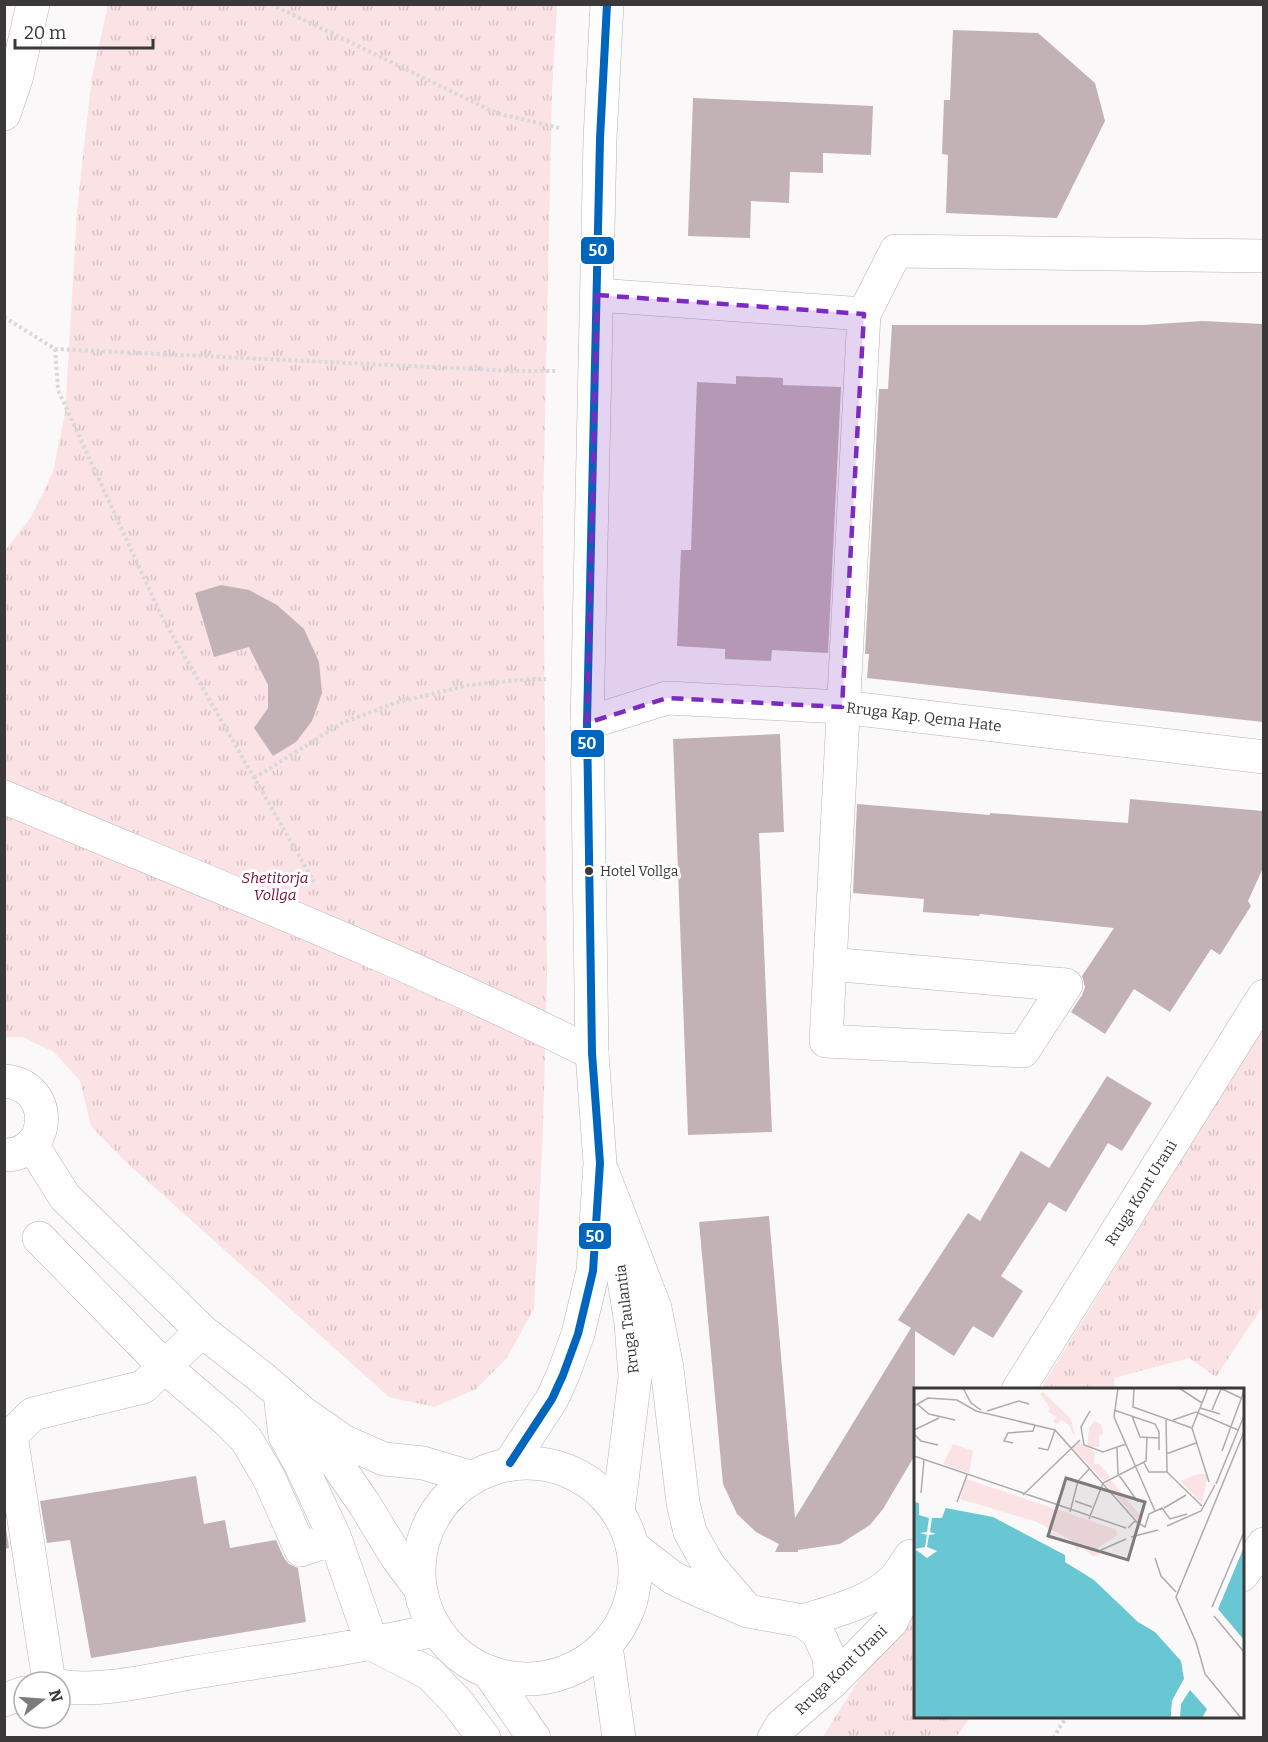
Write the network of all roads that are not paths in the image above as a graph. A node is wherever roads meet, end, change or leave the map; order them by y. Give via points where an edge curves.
1 (33, 4) edge
2 (607, 4) edge
3 (4, 114) edge
4 (1263, 256) edge
5 (597, 295) junction
6 (864, 314) junction
7 (842, 707) junction
8 (587, 723) junction
9 (1263, 758) edge
10 (4, 797) edge
11 (830, 964) junction
12 (1263, 996) edge
13 (592, 1053) junction
14 (4, 1081) edge
15 (18, 1150) edge
16 (600, 1163) junction
17 (39, 1238) dead end
18 (202, 1331) junction
19 (165, 1367) junction
20 (1019, 1388) edge
21 (291, 1403) junction
22 (510, 1463) junction
23 (470, 1477) junction
24 (618, 1512) junction
25 (335, 1538) junction
26 (1263, 1544) edge
27 (633, 1547) junction
28 (914, 1551) edge
29 (914, 1569) edge
30 (1244, 1572) edge
31 (419, 1587) junction
32 (748, 1611) junction
33 (803, 1621) junction
34 (435, 1630) junction
35 (372, 1644) junction
36 (606, 1646) junction
37 (47, 1670) edge
38 (490, 1674) junction
39 (831, 1683) junction
40 (72, 1688) edge
41 (484, 1737) edge
42 (534, 1737) edge
43 (619, 1737) edge
44 (774, 1737) edge

1 - 3 street
2 - 5 street, Rruga Taulantia
4 - 6 street via 896,251
5 - 6 street
5 - 8 street, Rruga Taulantia
6 - 7 street
7 - 8 street, Rruga Kap. Qema Hate via 668,698
7 - 9 street, Rruga Kap. Qema Hate
7 - 11 street
8 - 13 street, Rruga Taulantia
10 - 13 street via 300,921
11 - 11 street via 826,1041 1023,1051 1066,985
12 - 20 street, Rruga Kont Urani
13 - 16 street, Rruga Taulantia
14 - 15 street via 26,1087 41,1108 39,1134
15 - 18 street
16 - 22 street, Rruga Taulantia via 593,1271 578,1334 552,1399
16 - 24 street, Rruga Taulantia via 631,1323 635,1377
16 - 32 street via 655,1308 690,1532 709,1566
17 - 19 street
18 - 19 street
18 - 21 street
19 - 25 street via 246,1439 269,1478 301,1550
19 - 37 street via 143,1387 33,1413 11,1435
21 - 23 street via 344,1441 384,1459 423,1463
21 - 25 street via 285,1436
21 - 31 street
22 - 23 street
22 - 24 street via 542,1463 572,1472 598,1489
23 - 31 street via 445,1500 424,1536
24 - 27 street
25 - 35 street
26 - 30 street
27 - 32 street via 674,1578
27 - 36 street via 632,1600 622,1625
28 - 33 street via 895,1579 879,1592 854,1605
29 - 39 street, Rruga Kont Urani via 891,1622
31 - 34 street
32 - 33 street
33 - 39 street via 818,1633 829,1657
34 - 35 street
34 - 38 street via 459,1656
35 - 40 street via 134,1682
35 - 41 street via 430,1674
36 - 38 street via 581,1666 552,1678 521,1680
36 - 43 street
38 - 42 street
39 - 44 street, Rruga Kont Urani via 781,1726

